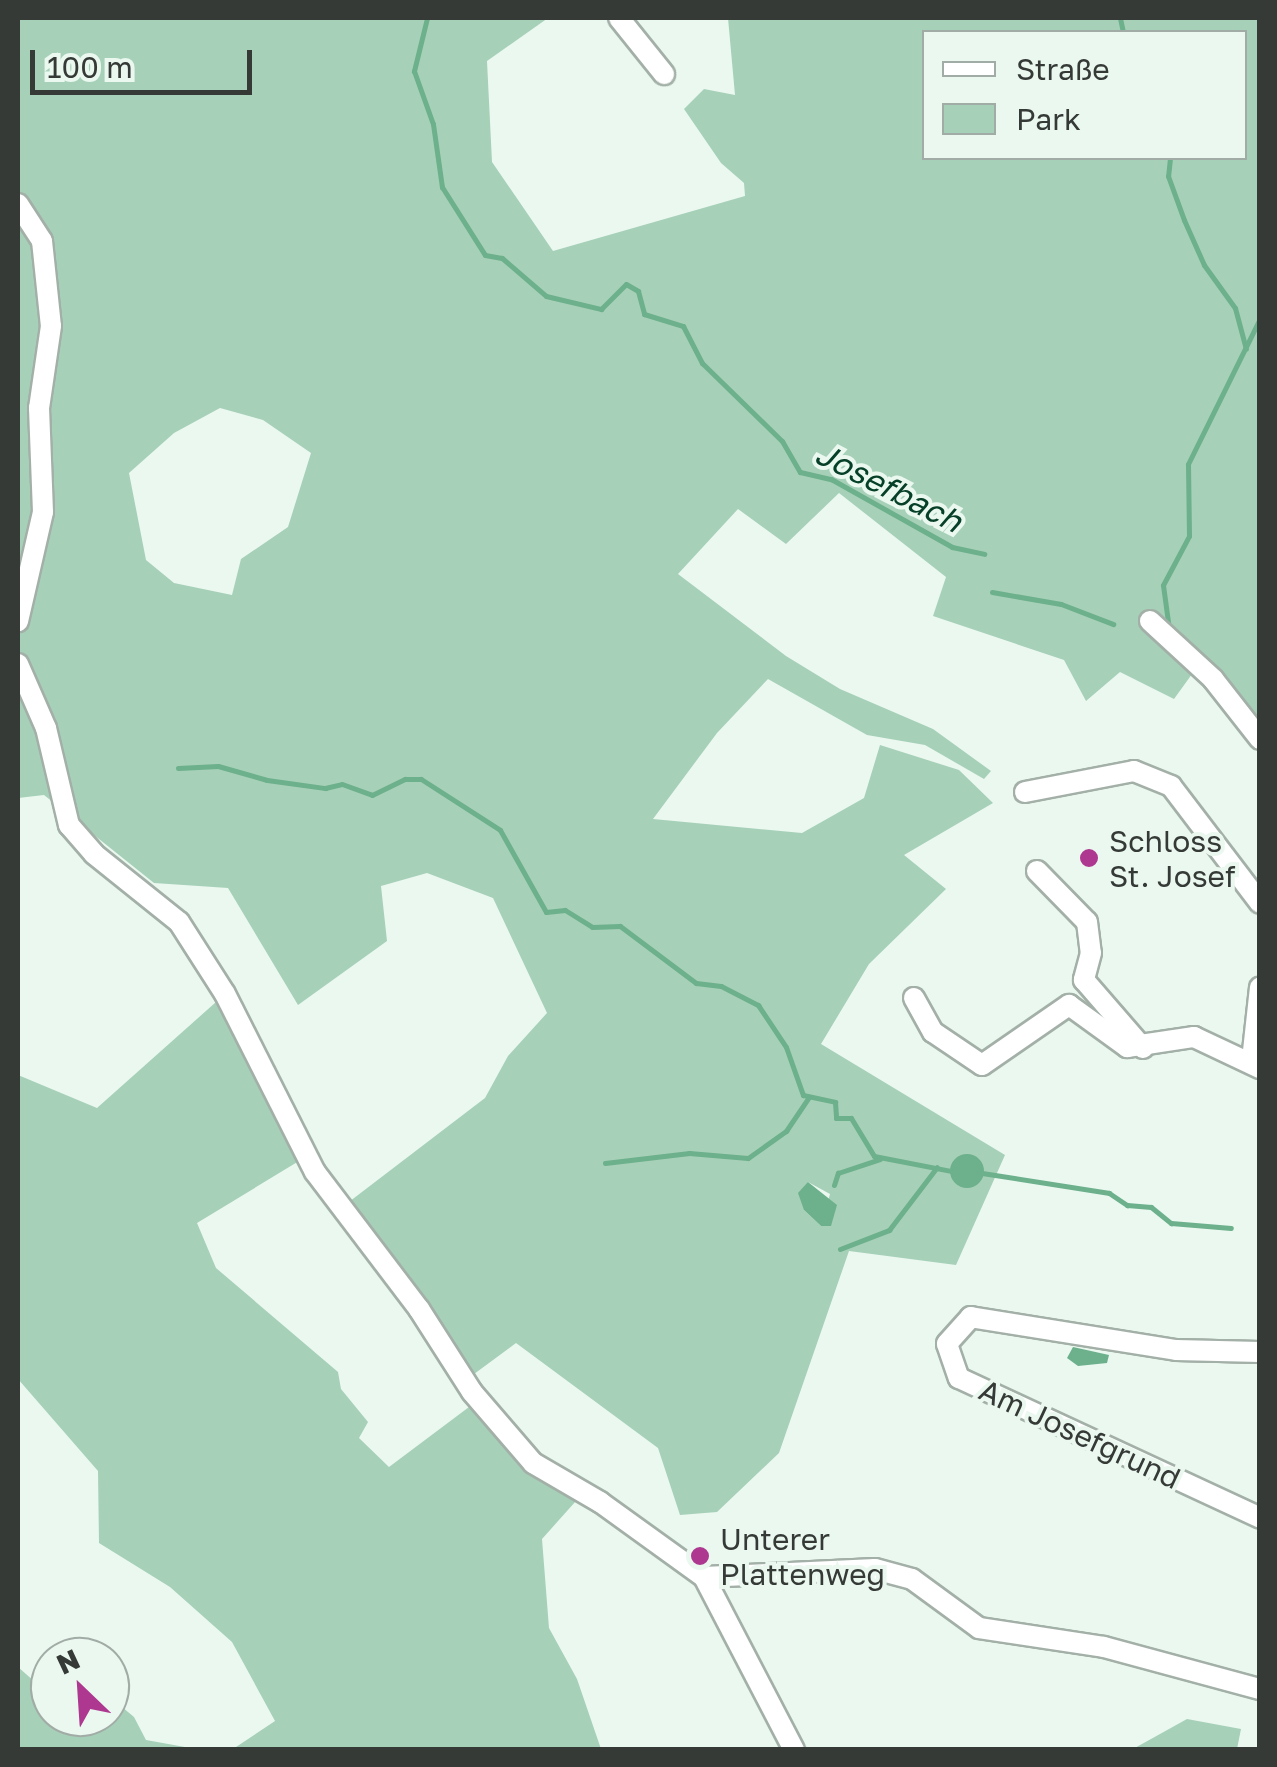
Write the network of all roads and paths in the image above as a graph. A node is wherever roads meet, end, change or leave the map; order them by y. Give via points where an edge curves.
1 (619, 18) edge
2 (664, 74) dead end
3 (18, 204) edge
4 (18, 621) edge
5 (1150, 621) dead end
6 (18, 664) edge
7 (1260, 739) edge
8 (1025, 792) dead end
9 (1037, 871) dead end
10 (1260, 903) edge
11 (1260, 987) edge
12 (914, 998) dead end
13 (1143, 1048) junction
14 (1256, 1064) edge
15 (1260, 1352) edge
16 (1260, 1518) edge
17 (704, 1578) junction
18 (1260, 1689) edge
19 (794, 1750) edge

1 - 2 street
3 - 4 street via 42,241 51,326 39,408 44,512
5 - 7 street via 1213,679
6 - 17 street via 46,728 69,825 179,922 225,994 315,1172 419,1309 472,1392 536,1465 600,1502
8 - 10 street via 1134,771 1171,786
9 - 13 street via 1087,922 1084,980
11 - 14 street
12 - 13 street via 932,1032 982,1065 1069,1005 1128,1047
13 - 14 street via 1194,1037
15 - 16 street, Am Josefgrund via 1176,1350 970,1317 946,1344 959,1378
17 - 18 street via 876,1569 912,1580 980,1628 1104,1647
17 - 19 street

